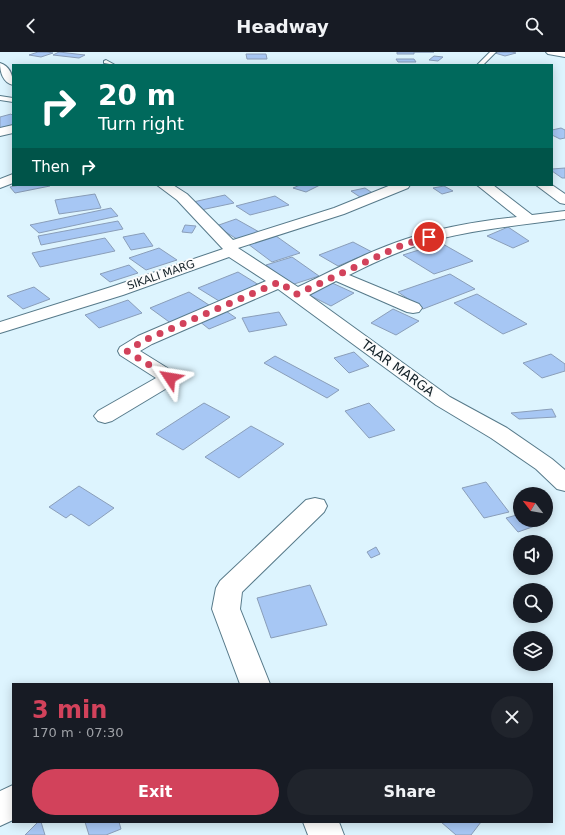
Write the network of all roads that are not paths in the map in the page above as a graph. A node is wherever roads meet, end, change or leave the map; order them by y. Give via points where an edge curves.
1 (493, 52) edge
2 (551, 52) edge
3 (565, 54) edge
4 (106, 62) dead end
5 (110, 64) edge
6 (481, 64) edge
7 (0, 66) edge
8 (12, 81) edge
9 (0, 98) edge
10 (12, 100) edge
11 (12, 129) edge
12 (0, 132) edge
13 (12, 179) edge
14 (0, 184) edge
15 (166, 186) edge
16 (401, 186) edge
17 (485, 186) edge
18 (544, 186) edge
19 (565, 200) edge
20 (563, 217) edge
21 (530, 220) junction
22 (231, 248) junction
23 (336, 275) junction
24 (279, 282) junction
25 (297, 294) junction
26 (413, 308) dead end
27 (0, 328) edge
28 (105, 416) dead end
29 (565, 483) edge
30 (315, 506) dead end
31 (254, 683) edge
32 (12, 803) edge
33 (0, 809) edge
34 (321, 823) edge
35 (327, 835) edge

1 - 6 lane
2 - 3 street
4 - 5 lane
7 - 8 street
9 - 10 lane
11 - 12 street
13 - 14 street
15 - 22 street via 182,197
16 - 22 street, SIKALI MARG via 339,211
17 - 21 street
18 - 19 street
20 - 21 street
21 - 23 street via 429,237 400,246
22 - 24 street, TAAR MARGA
22 - 27 street, SIKALI MARG via 117,291
23 - 25 street
23 - 26 street
24 - 25 street, TAAR MARGA
24 - 28 street via 145,340 127,351 170,378
25 - 29 street, TAAR MARGA via 443,401 499,433 544,464
30 - 31 street via 229,588 226,609
32 - 33 street
34 - 35 street

